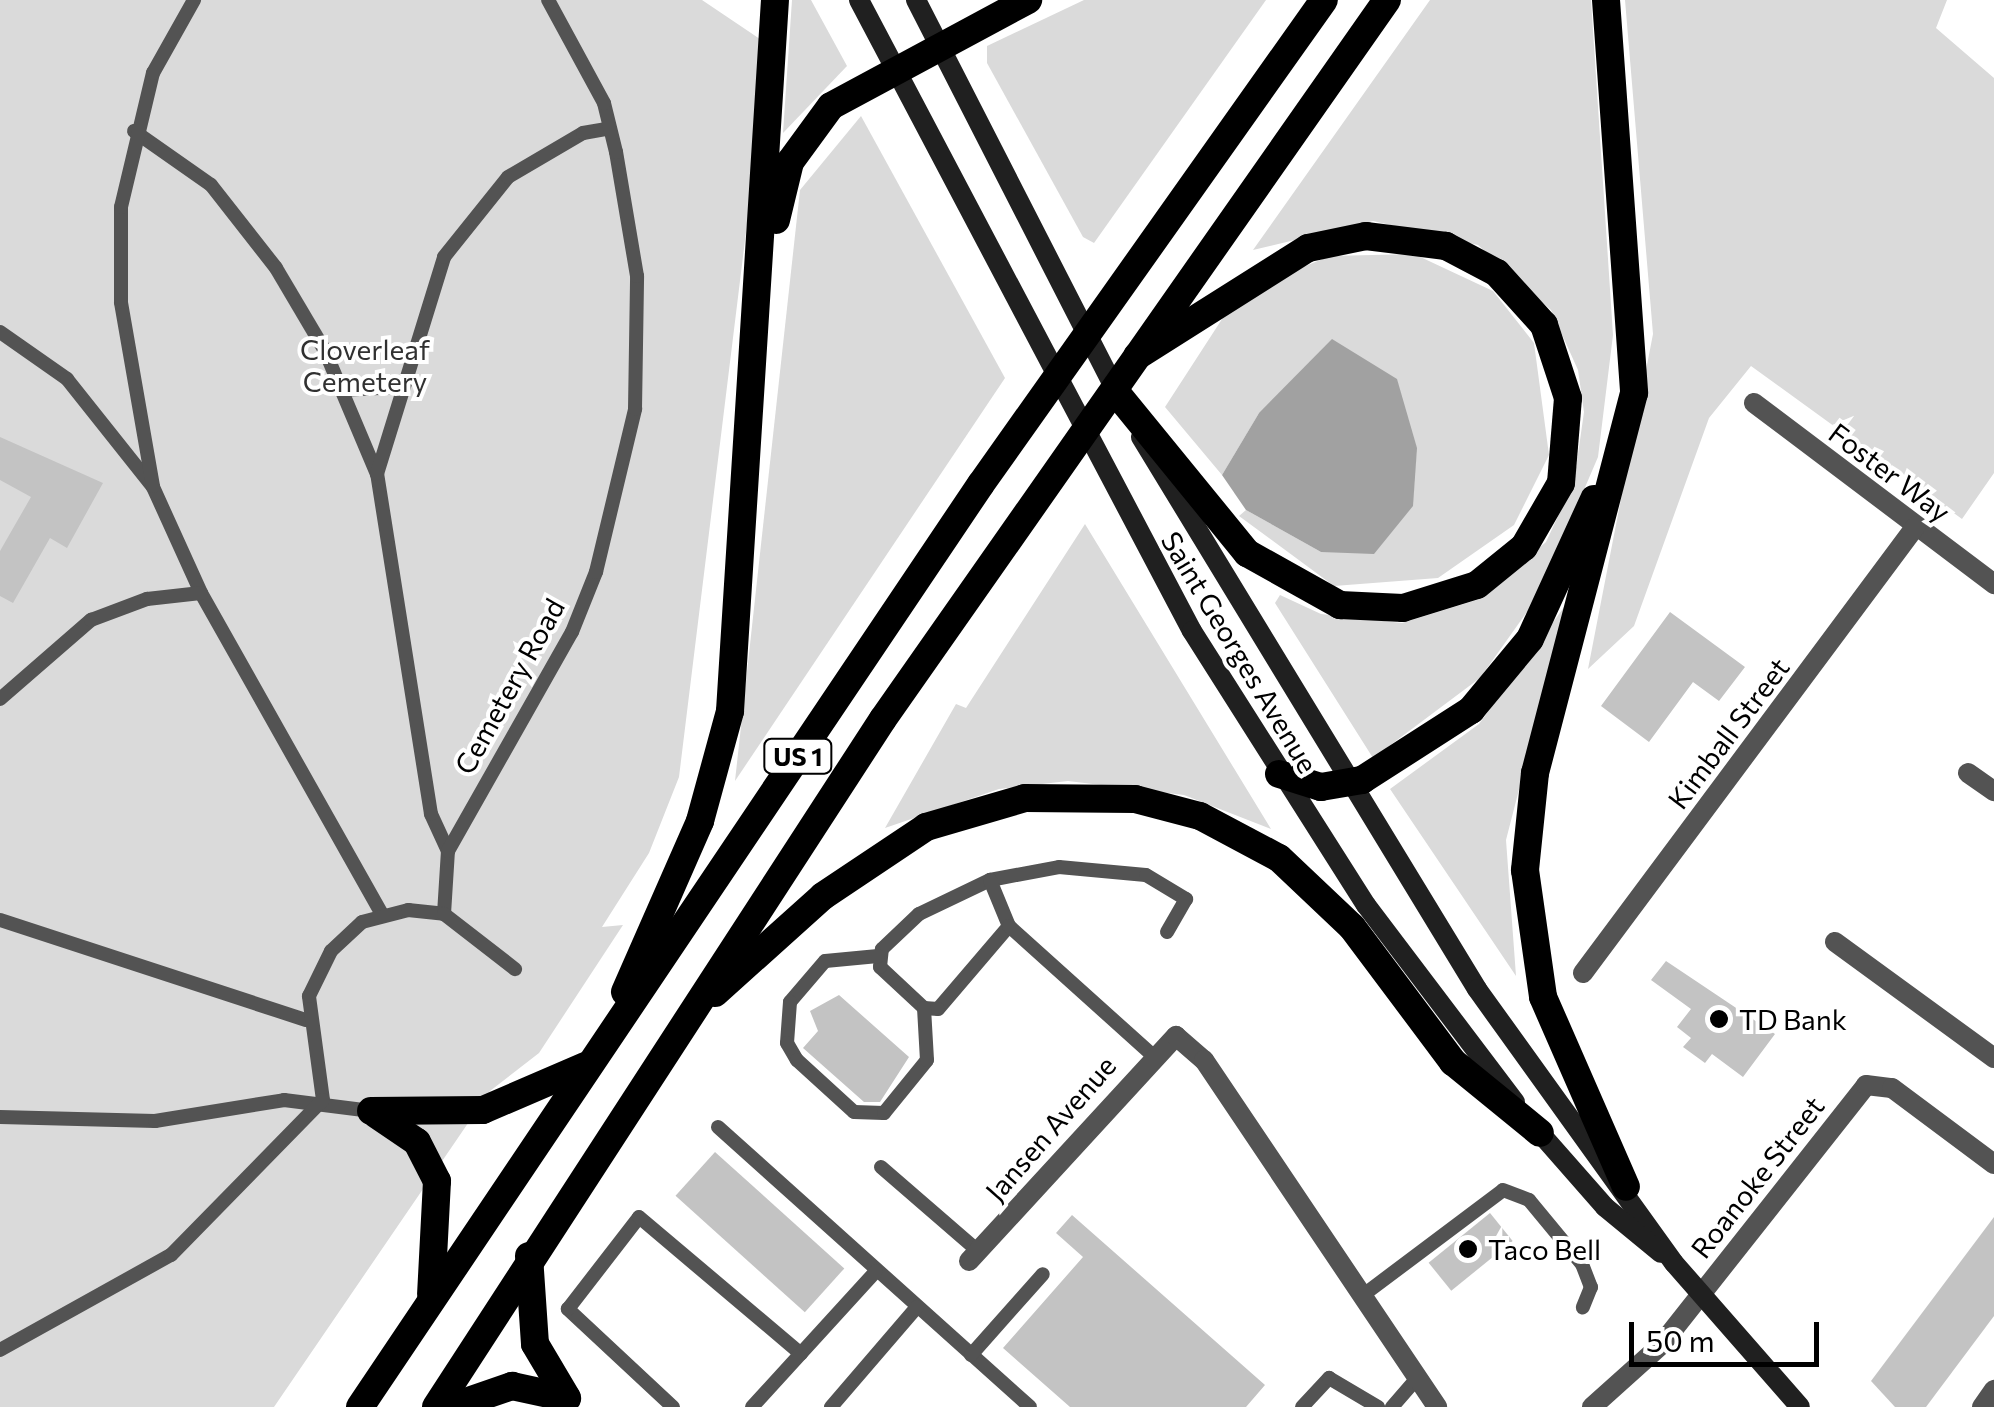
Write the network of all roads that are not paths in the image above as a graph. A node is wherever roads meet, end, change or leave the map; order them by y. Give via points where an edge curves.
1 (194, 0) edge
2 (548, 0) edge
3 (775, 0) edge
4 (859, 0) edge
5 (916, 0) edge
6 (1028, 0) edge
7 (1324, 0) edge
8 (1387, 0) edge
9 (1606, 0) edge
10 (936, 45) junction
11 (893, 68) junction
12 (610, 128) junction
13 (134, 131) junction
14 (0, 332) edge
15 (1631, 340) junction
16 (1124, 366) junction
17 (756, 370) junction
18 (399, 388) junction
19 (340, 390) junction
20 (1119, 396) junction
21 (1754, 403) dead end
22 (377, 474) junction
23 (153, 487) junction
24 (1916, 526) junction
25 (1994, 584) edge
26 (201, 593) junction
27 (0, 699) edge
28 (1968, 773) dead end
29 (1279, 774) junction
30 (1345, 786) junction
31 (1994, 791) edge
32 (448, 851) junction
33 (990, 880) junction
34 (382, 914) junction
35 (444, 914) junction
36 (0, 920) edge
37 (1008, 926) junction
38 (1166, 932) dead end
39 (1836, 942) dead end
40 (878, 956) junction
41 (516, 968) dead end
42 (1584, 973) dead end
43 (924, 1008) junction
44 (306, 1020) junction
45 (684, 1021) junction
46 (612, 1026) junction
47 (1151, 1054) junction
48 (1994, 1058) edge
49 (586, 1066) junction
50 (323, 1100) junction
51 (371, 1111) junction
52 (0, 1117) edge
53 (718, 1127) dead end
54 (1540, 1133) junction
55 (1991, 1156) edge
56 (881, 1167) dead end
57 (1626, 1187) junction
58 (529, 1254) junction
59 (974, 1256) joint
60 (1674, 1263) junction
61 (876, 1271) junction
62 (1042, 1274) dead end
63 (1701, 1294) junction
64 (1362, 1296) junction
65 (429, 1304) junction
66 (917, 1307) junction
67 (1583, 1307) dead end
68 (0, 1350) edge
69 (800, 1354) junction
70 (971, 1355) junction
71 (1418, 1378) junction
72 (1994, 1390) edge
73 (572, 1402) edge
74 (360, 1407) edge
75 (436, 1407) edge
76 (451, 1407) edge
77 (673, 1407) edge
78 (752, 1407) edge
79 (831, 1407) edge
80 (1030, 1407) edge
81 (1302, 1407) edge
82 (1378, 1407) edge
83 (1392, 1407) edge
84 (1437, 1407) edge
85 (1592, 1407) edge
86 (1800, 1407) edge
87 (1982, 1407) edge

1 - 13 lane via 167,43
2 - 12 lane, Cemetery Road
3 - 17 highway
4 - 11 main road, Saint Georges Avenue
5 - 10 main road, Saint Georges Avenue
6 - 10 highway
7 - 46 highway, US 1 via 981,484
8 - 16 highway, US 1
9 - 15 highway
10 - 11 highway
10 - 20 main road, Saint Georges Avenue
11 - 17 highway via 831,106 790,162
11 - 29 main road, Saint Georges Avenue via 1078,427
12 - 18 lane, Cemetery Road via 533,158 477,209 428,286
12 - 32 lane, Cemetery Road via 640,332 619,498 572,632
13 - 19 lane, Cemetery Road via 192,167 240,220 303,309
13 - 23 lane via 122,207 122,302
14 - 23 lane via 67,378
15 - 30 highway via 1586,521 1530,638 1444,732
15 - 57 highway via 1624,449 1535,773 1525,870 1544,997
16 - 20 highway via 1279,260 1366,236 1446,246 1496,273 1544,325 1568,398 1566,468 1536,530 1496,572 1442,600 1382,609 1320,599 1247,554
16 - 45 highway, US 1
17 - 46 highway via 725,736 700,821
18 - 19 lane
18 - 22 lane, Cemetery Road
19 - 22 lane, Cemetery Road
20 - 30 main road, Saint Georges Avenue
21 - 24 street, Foster Way
22 - 32 lane, Cemetery Road via 428,796
23 - 26 lane
24 - 25 street, Foster Way
24 - 42 street, Kimball Street
26 - 27 lane via 147,599 91,620
26 - 34 lane
28 - 31 street
29 - 30 highway
29 - 54 main road, Saint Georges Avenue via 1390,939
30 - 57 main road, Saint Georges Avenue via 1476,989
32 - 35 lane, Cemetery Road
33 - 37 lane
33 - 38 lane via 1059,867 1146,874 1186,899
33 - 40 lane via 919,914
34 - 35 lane
34 - 44 lane via 331,951
35 - 41 lane
36 - 44 lane
37 - 43 lane via 938,1009
37 - 47 lane
39 - 48 street
40 - 43 lane
40 - 43 lane via 826,961 790,1002 787,1043 797,1060 854,1112 884,1113 927,1060
44 - 50 lane
45 - 54 highway via 823,896 906,837 1004,802 1113,796 1200,816 1279,858 1352,927 1453,1062
45 - 58 highway, US 1
46 - 49 highway, US 1
47 - 59 street, Jansen Avenue
47 - 64 street, Jansen Avenue via 1176,1036 1204,1060
49 - 51 highway via 483,1110
49 - 65 highway, US 1
50 - 51 lane
50 - 52 lane via 155,1122
50 - 68 lane via 171,1255
51 - 65 highway via 417,1142 436,1181
53 - 61 lane
54 - 60 main road, Saint Georges Avenue via 1606,1208
55 - 63 street, Roanoke Street via 1892,1088 1866,1085
56 - 59 lane
57 - 60 main road, Saint Georges Avenue
58 - 73 highway via 535,1344
58 - 75 highway, US 1
60 - 63 main road, Saint Georges Avenue
61 - 66 lane
61 - 69 lane
62 - 70 lane
63 - 85 street, Roanoke Street
63 - 86 main road, Saint Georges Avenue
64 - 67 lane via 1504,1190 1528,1200 1582,1264 1590,1286
64 - 71 street
65 - 74 highway, US 1
66 - 70 lane
66 - 79 lane
69 - 77 lane via 639,1217 568,1310
69 - 78 lane
70 - 80 lane
71 - 83 lane
71 - 84 street
72 - 87 street
73 - 76 highway via 512,1386
81 - 82 lane via 1339,1378

